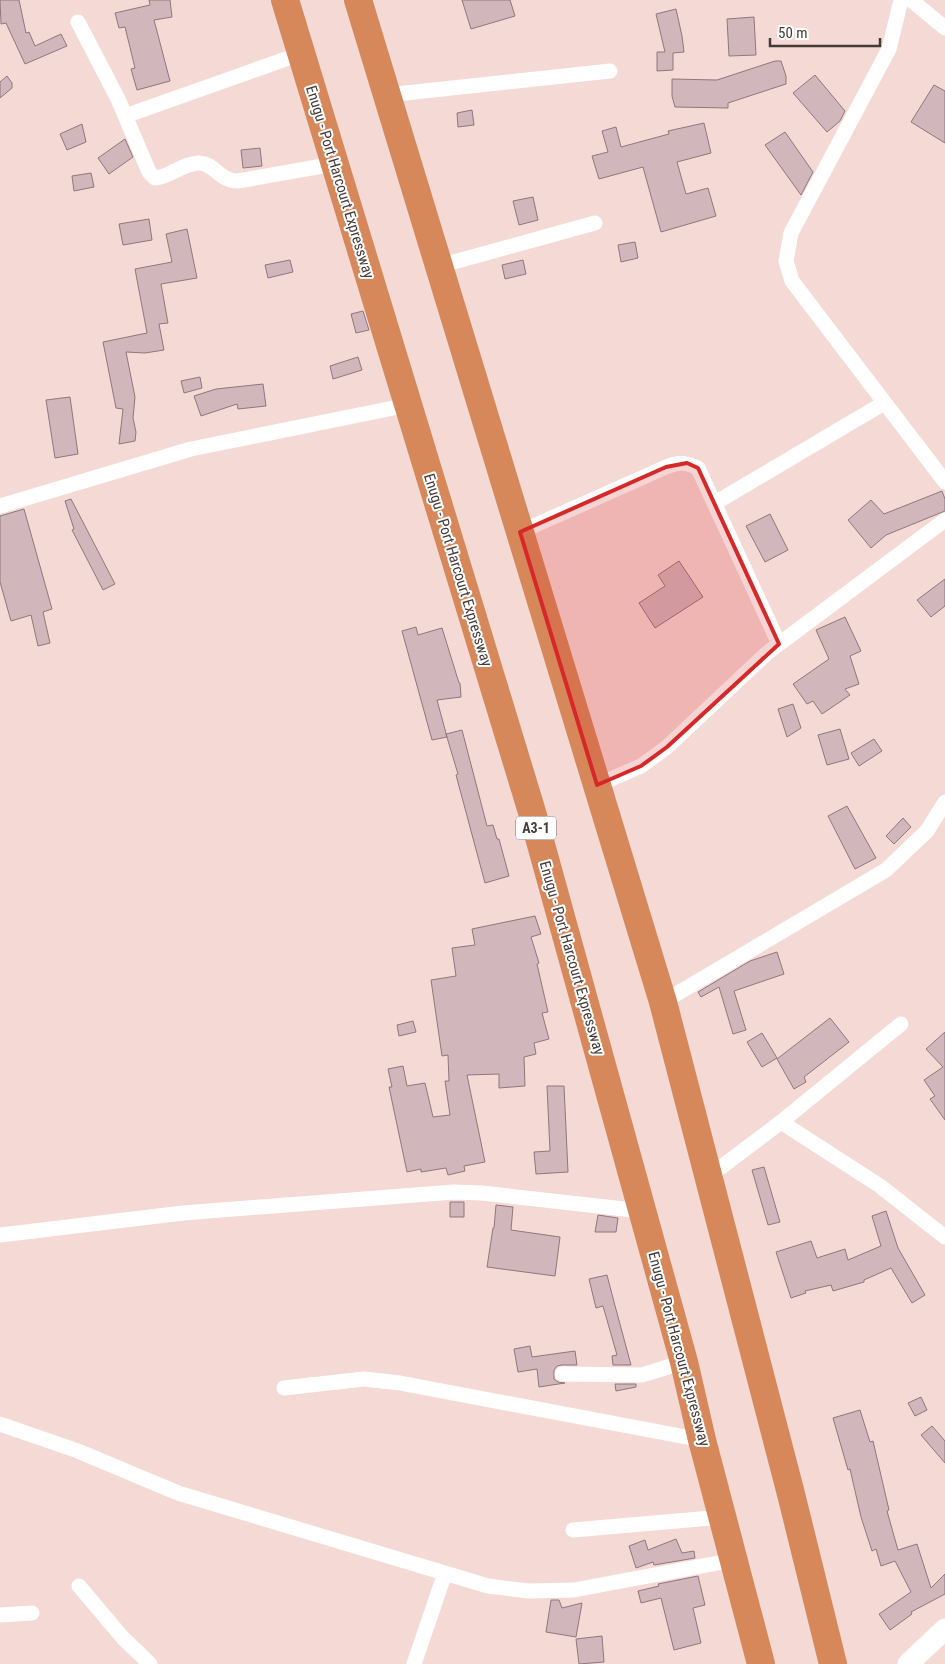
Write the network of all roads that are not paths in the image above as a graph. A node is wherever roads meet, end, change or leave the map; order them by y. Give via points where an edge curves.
1 (285, 0) edge
2 (358, 0) edge
3 (901, 0) edge
4 (911, 0) edge
5 (78, 22) dead end
6 (945, 28) edge
7 (300, 54) junction
8 (610, 71) dead end
9 (387, 94) junction
10 (125, 116) junction
11 (334, 164) junction
12 (595, 223) dead end
13 (439, 266) junction
14 (884, 403) junction
15 (408, 405) junction
16 (945, 482) edge
17 (714, 503) junction
18 (0, 506) edge
19 (945, 520) edge
20 (520, 532) junction
21 (779, 644) junction
22 (597, 785) junction
23 (945, 802) edge
24 (663, 1002) junction
25 (901, 1024) dead end
26 (781, 1122) junction
27 (708, 1177) junction
28 (642, 1211) junction
29 (0, 1235) edge
30 (945, 1237) edge
31 (684, 1362) junction
32 (562, 1374) dead end
33 (284, 1388) dead end
34 (0, 1424) edge
35 (702, 1440) junction
36 (722, 1517) junction
37 (573, 1530) dead end
38 (734, 1560) junction
39 (444, 1573) junction
40 (80, 1586) dead end
41 (32, 1613) dead end
42 (0, 1615) edge
43 (945, 1629) edge
44 (757, 1663) edge
45 (150, 1664) edge
46 (414, 1664) edge
47 (833, 1664) edge
48 (908, 1664) edge

1 - 7 highway, Enugu - Port Harcourt Expressway / A3-1
2 - 9 highway
3 - 14 street via 889,49 791,233 786,261 792,281
4 - 6 street
5 - 10 street
7 - 10 street
7 - 11 highway, Enugu - Port Harcourt Expressway / A3-1
8 - 9 street
9 - 13 highway
10 - 11 street via 149,172 155,178 200,163 210,166 229,181
11 - 15 highway, Enugu - Port Harcourt Expressway / A3-1
12 - 13 street
13 - 20 highway
14 - 16 street
14 - 17 street
15 - 18 street via 191,449
15 - 28 highway, Enugu - Port Harcourt Expressway / A3-1 via 532,812
17 - 20 street via 698,468 687,463 675,464
17 - 21 street
19 - 21 street
20 - 22 highway
21 - 22 street via 667,747 641,766
22 - 24 highway
23 - 24 street via 927,831 886,870
24 - 27 highway
25 - 26 street
26 - 27 street
26 - 30 street via 880,1186
27 - 47 highway
28 - 29 street via 454,1192 183,1213
28 - 31 highway, Enugu - Port Harcourt Expressway / A3-1
31 - 32 street via 642,1375
31 - 35 highway, Enugu - Port Harcourt Expressway / A3-1
33 - 35 street via 364,1379 400,1383
34 - 39 street via 78,1451 178,1492
35 - 36 highway, Enugu - Port Harcourt Expressway / A3-1
36 - 37 street
36 - 38 highway, Enugu - Port Harcourt Expressway / A3-1
38 - 39 street via 574,1590 529,1591 488,1586
38 - 44 highway, Enugu - Port Harcourt Expressway / A3-1
39 - 46 street
40 - 45 street via 123,1638
41 - 42 street
43 - 48 main road

